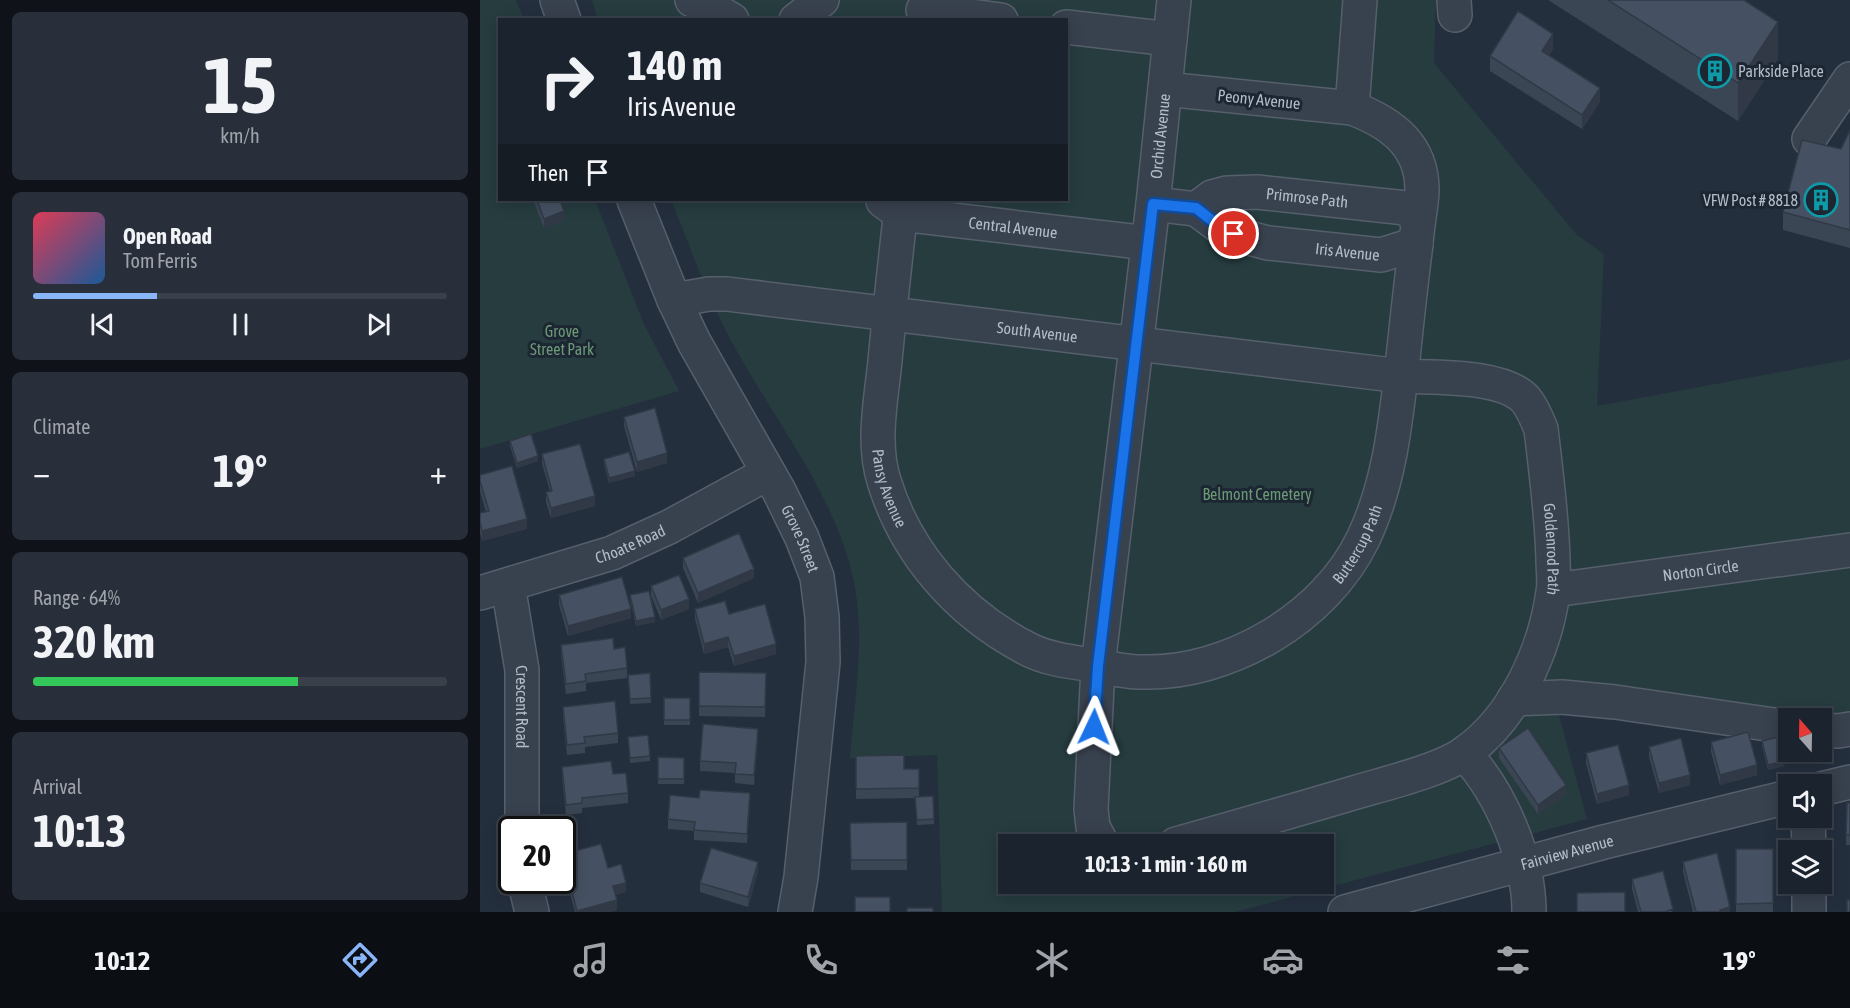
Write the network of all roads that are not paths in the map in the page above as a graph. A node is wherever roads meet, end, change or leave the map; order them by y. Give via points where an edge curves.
1 (557, 0) edge
2 (822, 0) edge
3 (1174, 0) edge
4 (1360, 0) edge
5 (698, 1) edge
6 (923, 10) edge
7 (563, 18) edge
8 (728, 18) edge
9 (799, 18) edge
10 (985, 18) edge
11 (1068, 27) edge
12 (1170, 39) junction
13 (1850, 79) edge
14 (1165, 89) junction
15 (1352, 108) junction
16 (1809, 139) edge
17 (633, 201) edge
18 (895, 204) edge
19 (1153, 204) junction
20 (1196, 208) junction
21 (1417, 231) junction
22 (1148, 243) junction
23 (674, 300) junction
24 (889, 314) junction
25 (1136, 343) junction
26 (1401, 376) junction
27 (768, 473) junction
28 (1850, 550) edge
29 (494, 589) edge
30 (1554, 590) junction
31 (1098, 666) junction
32 (1514, 699) junction
33 (1778, 726) edge
34 (1850, 729) edge
35 (1832, 731) edge
36 (1465, 754) junction
37 (1850, 782) edge
38 (1832, 786) edge
39 (1778, 800) edge
40 (522, 816) edge
41 (1096, 834) edge
42 (1210, 834) edge
43 (1521, 865) junction
44 (528, 894) edge
45 (1809, 894) edge
46 (532, 912) edge
47 (795, 912) edge
48 (1345, 912) edge
49 (1529, 912) edge
50 (1809, 912) edge

1 - 7 street
2 - 9 street
3 - 12 street, Orchid Avenue
4 - 15 street
5 - 8 street
6 - 10 street
11 - 12 street
12 - 14 street, Orchid Avenue
13 - 16 street
14 - 15 street, Peony Avenue
14 - 19 street, Orchid Avenue
15 - 21 street via 1376,117 1412,150 1422,181
17 - 23 street, Grove Street
18 - 22 street, Central Avenue
18 - 24 street, Pansy Avenue
19 - 20 street
19 - 22 street, Orchid Avenue
20 - 21 street, Iris Avenue via 1234,234 1268,243 1381,255
20 - 21 street, Primrose Path via 1227,192 1257,192 1406,208
21 - 26 street, Buttercup Path
22 - 25 street, Orchid Avenue
23 - 24 street, South Avenue via 727,294
23 - 27 street, Grove Street via 705,364
24 - 25 street, South Avenue
24 - 31 street, Pansy Avenue via 877,447 896,514 919,555 966,607 1018,644 1064,661
25 - 26 street, South Avenue
25 - 31 street, Orchid Avenue
26 - 30 street, Goldenrod Path via 1486,381 1525,398 1541,429
26 - 31 street, Buttercup Path via 1389,458 1362,542 1338,579 1305,612 1271,638 1235,655 1186,668 1142,672
27 - 29 street, Choate Road via 612,553
27 - 47 street, Grove Street via 811,559 823,631
28 - 30 street, Norton Circle
29 - 40 street, Crescent Road via 522,670
30 - 32 street, Goldenrod Path via 1535,659
31 - 41 street, Orchid Avenue via 1091,809
32 - 33 street via 1562,697 1616,702
32 - 36 street, Goldenrod Path via 1489,733
34 - 35 street
36 - 42 street, Goldenrod Path via 1393,781
36 - 43 street via 1509,822
37 - 38 street
39 - 43 street, Fairview Avenue
43 - 48 street, Fairview Avenue
43 - 49 street
44 - 46 street
45 - 50 street

